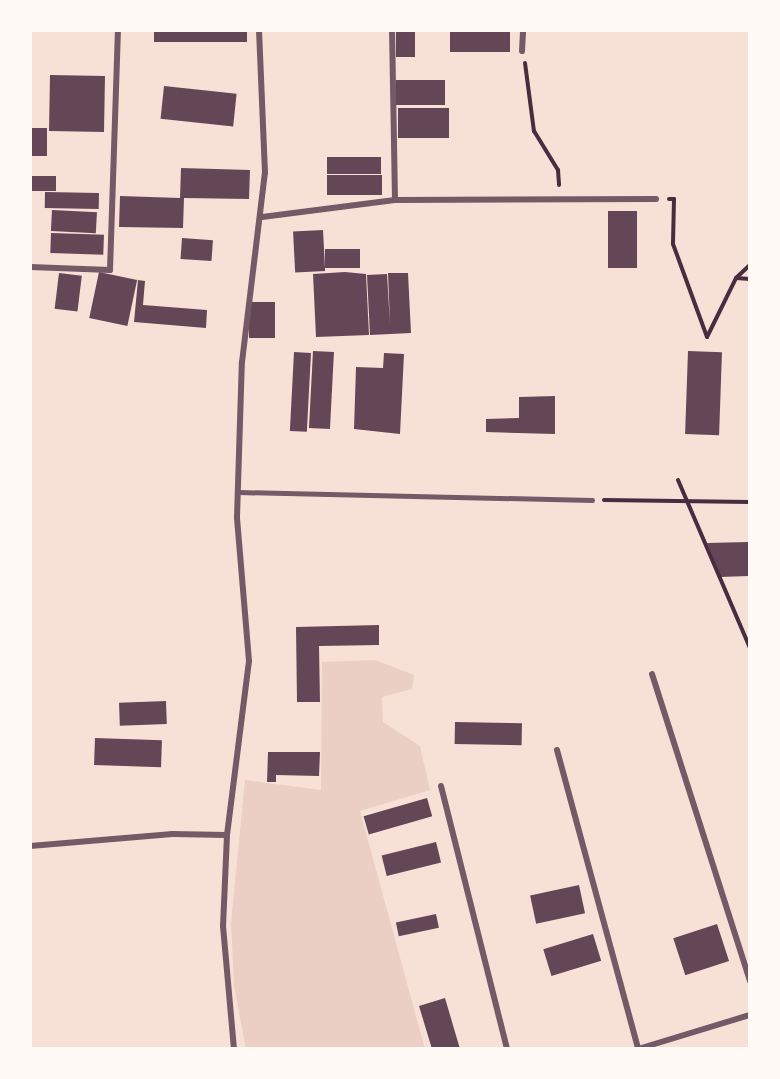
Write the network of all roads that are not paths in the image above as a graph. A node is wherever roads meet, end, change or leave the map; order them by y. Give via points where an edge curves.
1 (118, 30) edge
2 (260, 30) edge
3 (392, 30) edge
4 (523, 30) edge
5 (522, 51) road end
6 (656, 199) road end
7 (395, 200) junction
8 (262, 217) junction
9 (30, 267) edge
10 (238, 492) junction
11 (592, 500) road end
12 (651, 674) dead end
13 (557, 750) dead end
14 (441, 786) dead end
15 (227, 835) junction
16 (30, 846) edge
17 (750, 982) edge
18 (750, 1015) edge
19 (234, 1049) edge
20 (507, 1049) edge
21 (638, 1049) edge

1 - 9 street via 110,270
2 - 8 street via 267,115
3 - 7 street
4 - 5 street
6 - 7 street
7 - 8 street
8 - 10 street via 242,362
10 - 11 lane
10 - 15 street via 249,661
12 - 17 street
13 - 21 street
14 - 20 street
15 - 16 street via 172,834
15 - 19 street via 223,926
18 - 21 street

